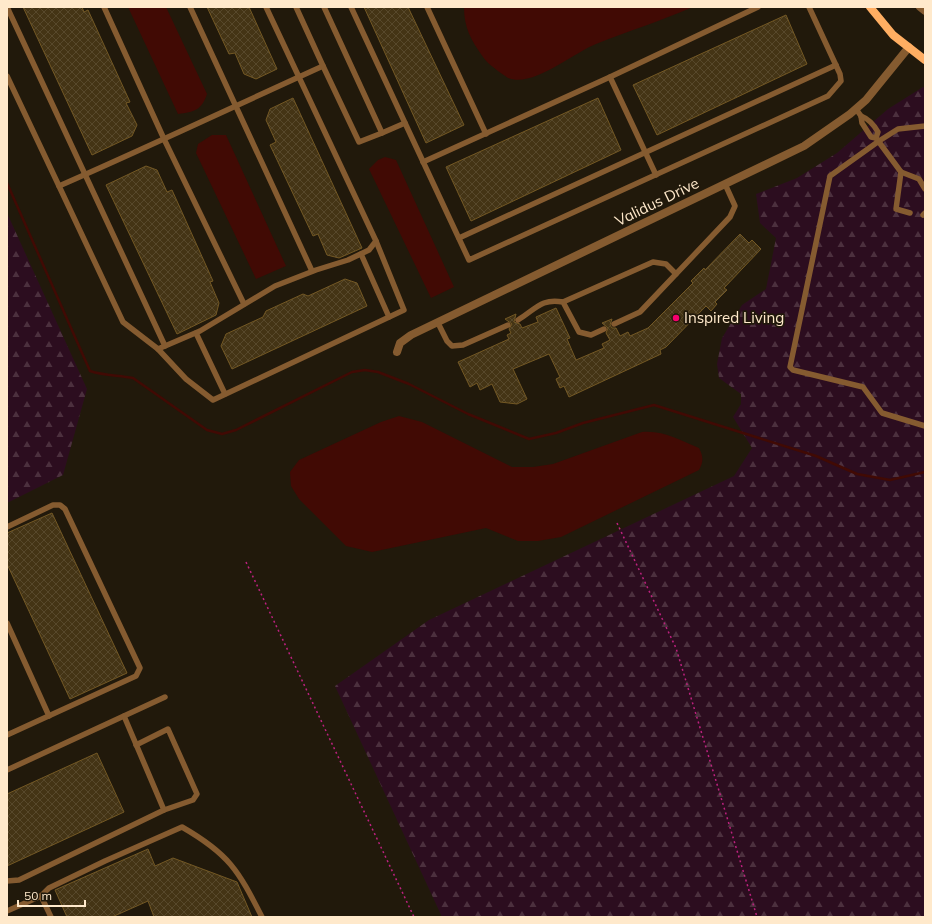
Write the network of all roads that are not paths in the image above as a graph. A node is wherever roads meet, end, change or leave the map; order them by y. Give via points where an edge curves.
1 (7, 7) edge
2 (104, 7) edge
3 (190, 7) edge
4 (266, 7) edge
5 (296, 7) edge
6 (324, 7) edge
7 (351, 7) edge
8 (427, 7) edge
9 (758, 7) edge
10 (809, 7) edge
11 (870, 7) edge
12 (920, 7) edge
13 (925, 11) edge
14 (908, 47) junction
15 (925, 60) edge
16 (836, 65) junction
17 (323, 66) junction
18 (7, 76) edge
19 (299, 77) junction
20 (610, 77) junction
21 (236, 106) junction
22 (858, 112) junction
23 (405, 123) junction
24 (925, 126) edge
25 (382, 133) junction
26 (486, 134) junction
27 (164, 139) junction
28 (878, 139) junction
29 (645, 152) junction
30 (423, 162) junction
31 (901, 172) junction
32 (85, 175) junction
33 (656, 175) junction
34 (725, 184) junction
35 (59, 186) junction
36 (925, 189) edge
37 (910, 213) dead end
38 (459, 238) junction
39 (376, 241) junction
40 (361, 254) junction
41 (312, 271) junction
42 (676, 274) junction
43 (563, 302) junction
44 (244, 304) junction
45 (390, 317) junction
46 (518, 320) dead end
47 (438, 323) junction
48 (614, 324) dead end
49 (508, 325) dead end
50 (604, 329) dead end
51 (196, 333) junction
52 (165, 346) junction
53 (158, 348) junction
54 (397, 352) dead end
55 (225, 394) junction
56 (925, 426) edge
57 (7, 527) edge
58 (7, 623) edge
59 (165, 697) dead end
60 (49, 716) junction
61 (124, 716) junction
62 (7, 734) edge
63 (136, 744) junction
64 (7, 770) edge
65 (164, 810) junction
66 (7, 881) edge
67 (41, 896) junction
68 (7, 911) edge
69 (52, 917) edge
70 (262, 917) edge

1 - 32 lane
2 - 27 lane
3 - 21 lane
4 - 19 lane
5 - 17 lane
6 - 25 lane
7 - 23 lane
8 - 26 lane
9 - 20 lane
10 - 16 lane
11 - 14 street via 893,35
12 - 13 street
14 - 15 street
14 - 22 street, Validus Drive
16 - 29 lane
16 - 33 lane via 840,81 828,96
17 - 19 lane
17 - 25 lane via 359,142
18 - 35 lane
19 - 21 lane
19 - 39 lane
20 - 26 lane
20 - 29 lane
21 - 27 lane
21 - 41 lane
22 - 28 lane via 871,137
22 - 34 street, Validus Drive via 804,146
23 - 25 lane
23 - 30 lane
24 - 28 lane via 898,129
26 - 30 lane
27 - 32 lane
27 - 44 lane
28 - 31 lane
28 - 56 lane via 830,176 790,367 793,370 863,387 882,413
29 - 33 lane
29 - 38 lane
30 - 38 lane
31 - 36 lane via 919,179
31 - 37 lane via 896,209
32 - 35 lane
32 - 52 lane
33 - 38 lane via 469,260
34 - 42 lane via 734,202 733,212
34 - 47 street, Validus Drive
35 - 53 lane via 123,322
39 - 40 lane via 369,250
39 - 45 lane via 404,310
40 - 41 lane
40 - 45 lane
41 - 44 lane via 275,286
42 - 43 lane via 666,264 654,262
42 - 48 lane via 640,312
43 - 46 lane via 551,300 542,303
43 - 50 lane via 579,332 591,335
44 - 51 lane
45 - 55 lane
47 - 49 lane via 452,346 463,345
47 - 54 street, Validus Drive via 411,335 400,343
51 - 52 lane
51 - 55 lane
52 - 53 lane
53 - 55 lane via 186,379 213,400
57 - 60 lane via 53,505 60,505 65,509 140,668 136,676
58 - 60 lane
59 - 61 lane
60 - 62 lane
61 - 63 lane
61 - 64 lane
63 - 65 lane
63 - 65 lane via 168,729 197,794 193,800
65 - 66 lane via 19,880
67 - 68 lane
67 - 69 lane
67 - 70 lane via 49,888 182,827 202,838 224,856 242,877

